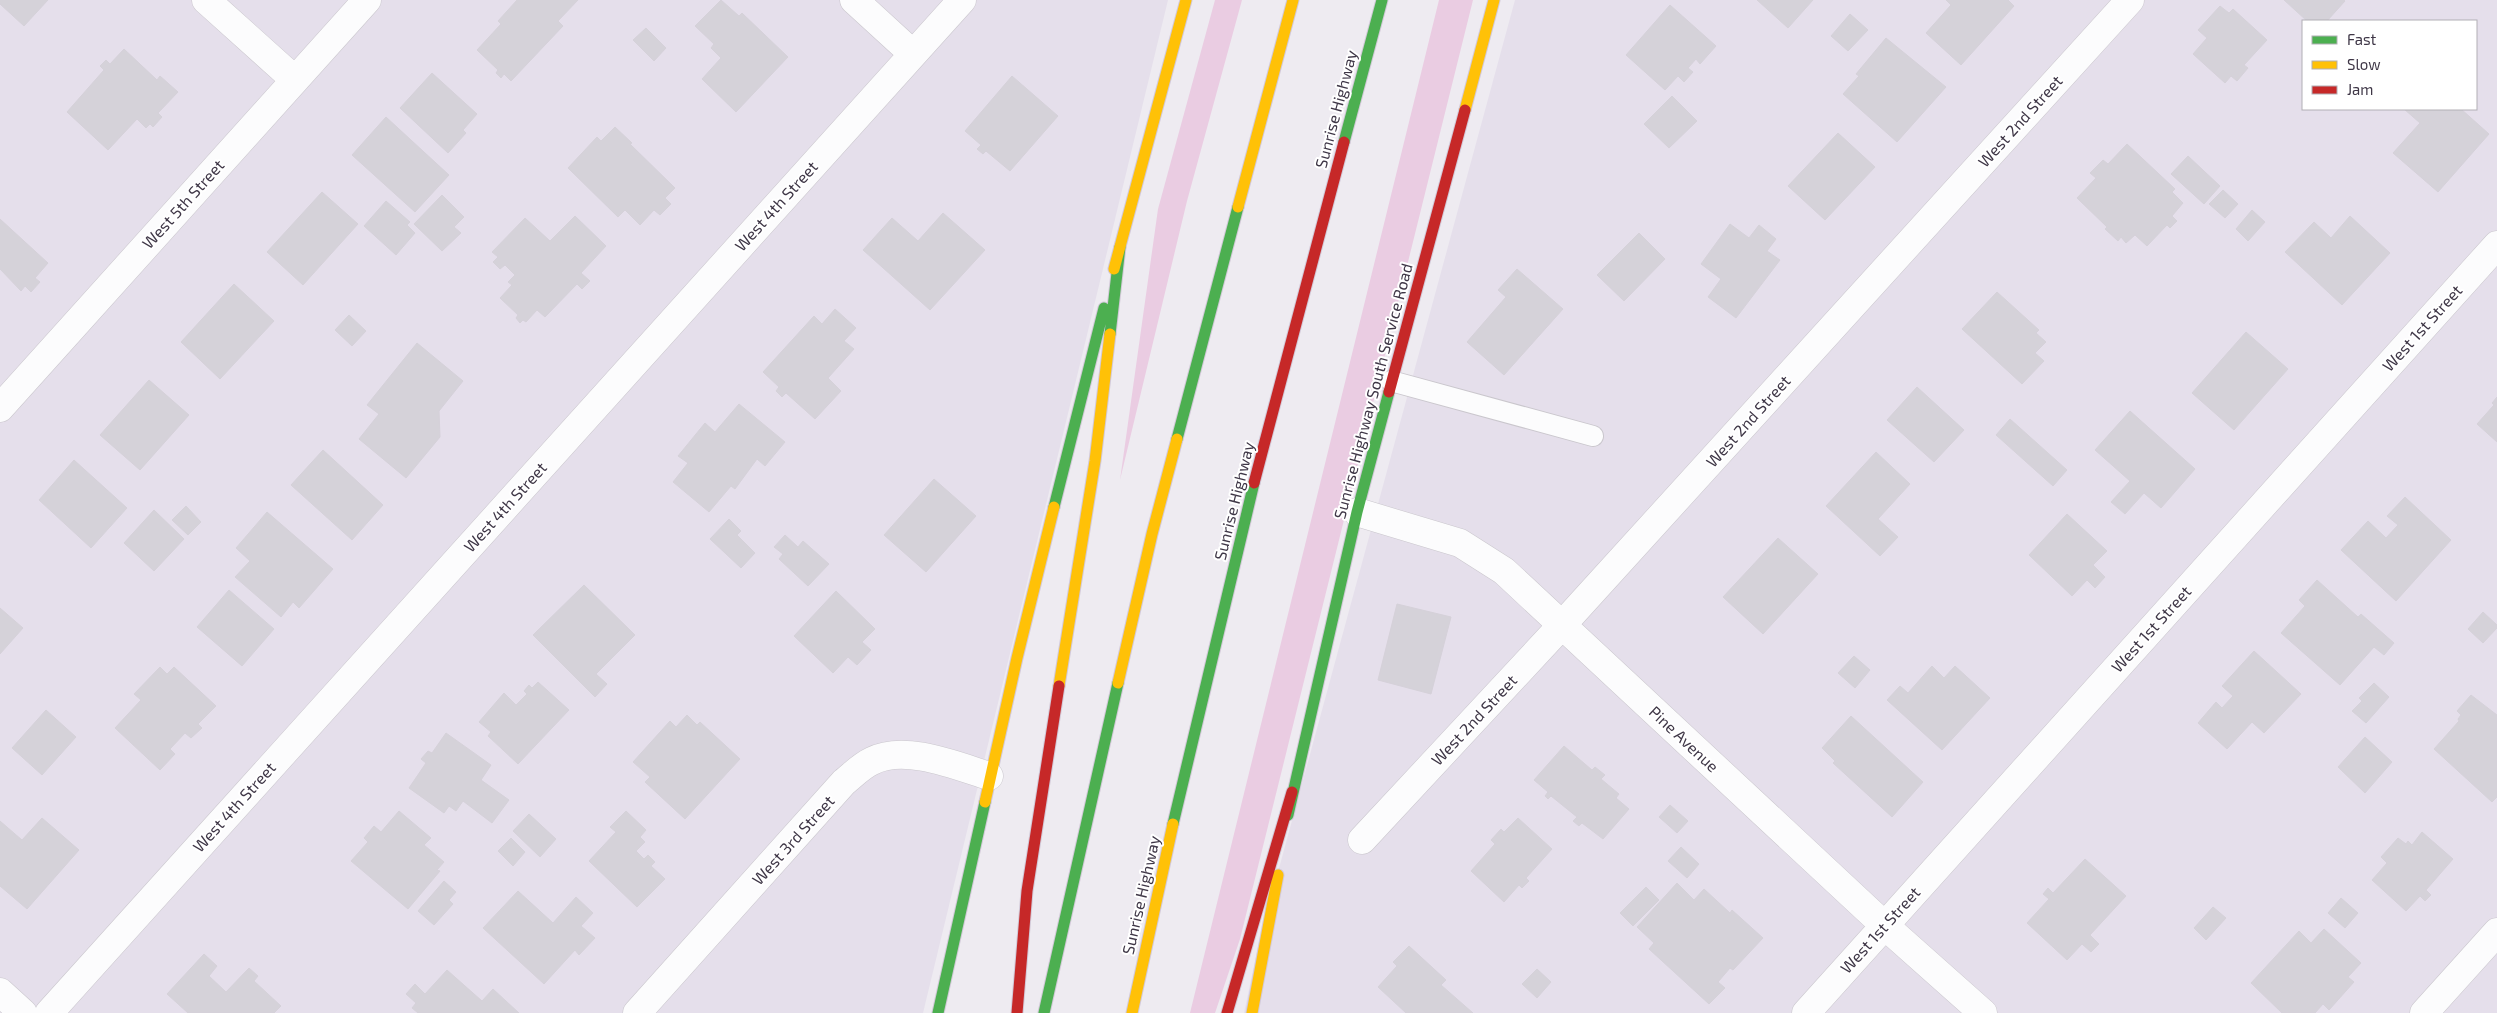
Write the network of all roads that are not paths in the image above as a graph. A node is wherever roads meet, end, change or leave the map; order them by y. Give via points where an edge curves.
1 (206, 0) edge
2 (367, 0) edge
3 (854, 0) edge
4 (962, 0) edge
5 (1186, 0) edge
6 (1293, 0) edge
7 (1382, 0) edge
8 (1494, 0) edge
9 (2130, 0) edge
10 (913, 54) junction
11 (295, 80) junction
12 (2497, 245) edge
13 (1120, 247) junction
14 (1391, 381) junction
15 (0, 408) edge
16 (1593, 436) dead end
17 (1357, 512) junction
18 (1562, 626) junction
19 (989, 776) junction
20 (1292, 792) junction
21 (1362, 840) dead end
22 (1884, 925) junction
23 (2497, 932) edge
24 (0, 992) edge
25 (23, 1013) edge
26 (49, 1013) edge
27 (637, 1013) edge
28 (938, 1013) edge
29 (1017, 1013) edge
30 (1044, 1013) edge
31 (1132, 1013) edge
32 (1227, 1013) edge
33 (1252, 1013) edge
34 (1806, 1013) edge
35 (1983, 1013) edge
36 (2424, 1013) edge

1 - 11 street
2 - 11 street, West 5th Street
3 - 10 street
4 - 10 street, West 4th Street
5 - 13 main road
6 - 30 main road via 1152,534
7 - 31 main road, Sunrise Highway via 1253,486
8 - 14 main road, Sunrise Highway South Service Road
9 - 18 street, West 2nd Street
10 - 26 street, West 4th Street
11 - 15 street, West 5th Street
12 - 22 street, West 1st Street
13 - 19 main road
13 - 29 main road via 1095,461 1027,891
14 - 16 lane
14 - 17 main road, Sunrise Highway South Service Road
17 - 18 street, Pine Avenue via 1460,543 1504,571
17 - 20 main road, Sunrise Highway South Service Road
18 - 21 street, West 2nd Street
18 - 22 street, Pine Avenue
19 - 27 street, West 3rd Street via 935,759 911,756 873,760 858,770
19 - 28 main road
20 - 32 main road
20 - 33 main road
22 - 34 street, West 1st Street
22 - 35 street, Pine Avenue
23 - 36 street
24 - 25 street

